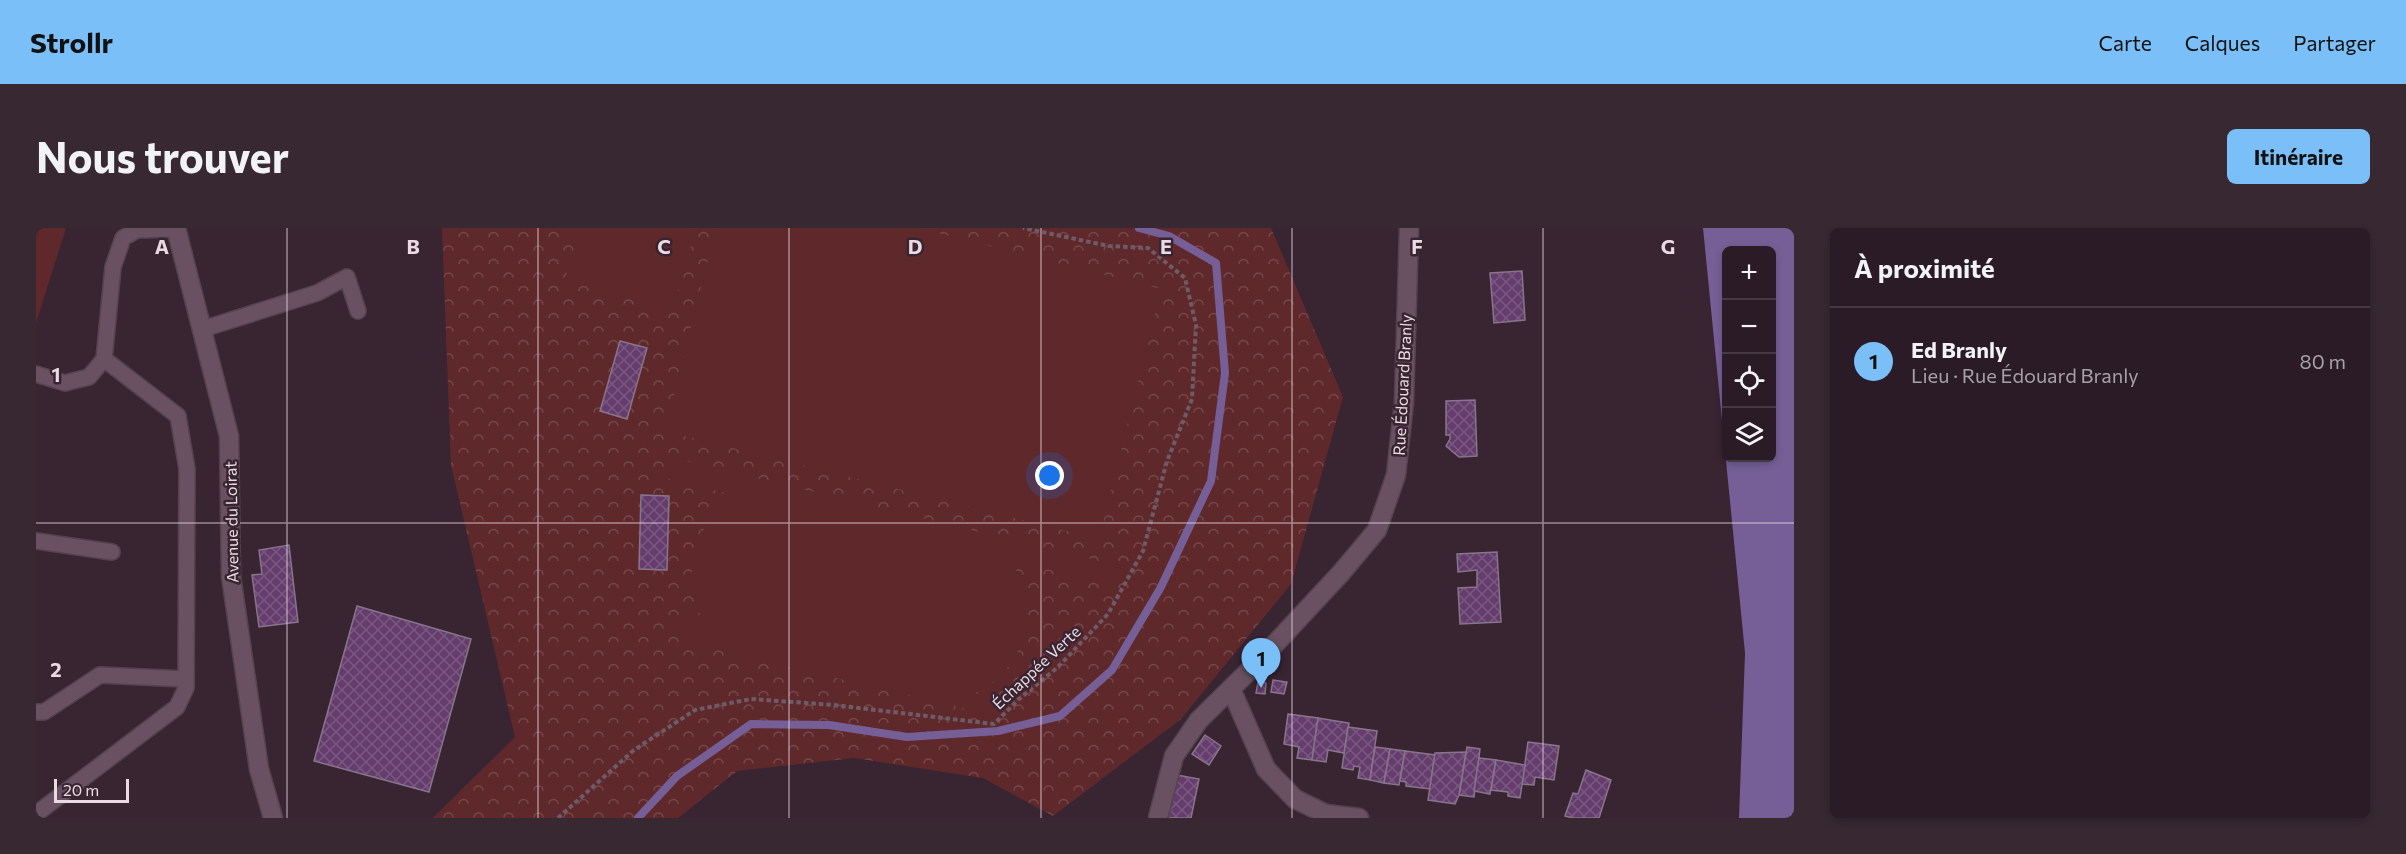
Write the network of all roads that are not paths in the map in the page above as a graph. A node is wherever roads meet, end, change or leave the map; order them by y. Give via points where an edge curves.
1 (1409, 228) edge
2 (176, 229) edge
3 (358, 311) dead end
4 (203, 329) junction
5 (104, 359) junction
6 (36, 374) edge
7 (36, 542) edge
8 (112, 552) dead end
9 (185, 679) junction
10 (1231, 689) junction
11 (36, 712) edge
12 (36, 814) edge
13 (1330, 816) edge
14 (273, 818) edge
15 (1158, 818) edge
16 (1359, 818) edge

1 - 10 street, Rue Édouard Branly via 1402,423 1396,475 1377,530
2 - 4 street, Avenue du Loirat
2 - 5 lane via 137,230 123,238 113,267
3 - 4 lane via 347,277 317,293
4 - 14 street, Avenue du Loirat via 229,436 231,576 259,769
5 - 6 lane via 89,377 65,383
5 - 9 lane via 178,416 187,469
7 - 8 lane
9 - 11 lane via 100,675 44,712
9 - 12 lane via 186,688 177,707
10 - 13 street via 1266,769 1295,799
10 - 15 street, Rue Édouard Branly via 1199,720 1174,756
13 - 16 street

